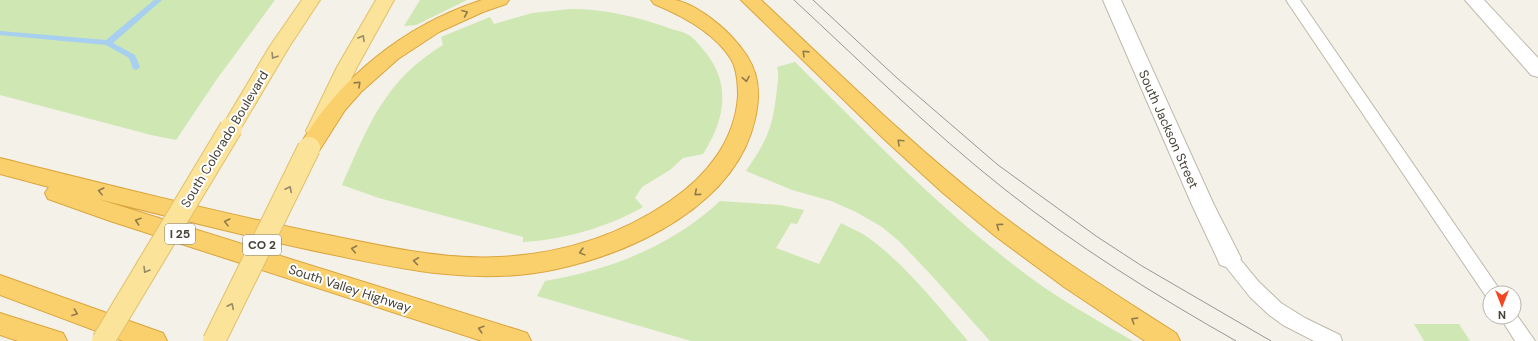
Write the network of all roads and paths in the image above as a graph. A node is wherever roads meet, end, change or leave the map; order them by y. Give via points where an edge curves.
1 (311, 0) edge
2 (385, 0) edge
3 (500, 0) edge
4 (660, 0) edge
5 (691, 0) edge
6 (750, 0) edge
7 (1112, 0) edge
8 (1293, 0) edge
9 (1474, 0) edge
10 (740, 58) junction
11 (1538, 70) edge
12 (309, 148) junction
13 (0, 166) edge
14 (0, 172) edge
15 (1229, 258) joint
16 (0, 285) edge
17 (1488, 285) edge
18 (0, 324) edge
19 (1515, 325) edge
20 (54, 341) edge
21 (103, 341) edge
22 (154, 341) edge
23 (214, 341) edge
24 (518, 341) edge
25 (1167, 341) edge
26 (1333, 341) edge
27 (1526, 341) edge

1 -> 21 main road, South Colorado Boulevard, bridge via 269,64
12 -> 2 main road, CO 2 via 346,67
12 -> 3 highway via 337,106 384,61 436,26
4 - 10 highway via 689,12 704,22 717,32
5 - 10 highway via 721,27
25 -> 6 highway via 1099,298 982,214 911,153
7 - 15 street, South Jackson Street
8 - 17 lane
9 - 11 street
10 -> 13 highway via 748,89 743,127 728,156 703,188 680,207 639,232 590,250 543,262 471,267 400,258 288,236
23 -> 12 main road, CO 2, bridge
24 -> 14 highway, South Valley Highway / I 25 via 118,215
15 - 26 lane via 1253,289 1271,306
16 -> 22 highway
18 - 20 highway
19 - 27 lane

